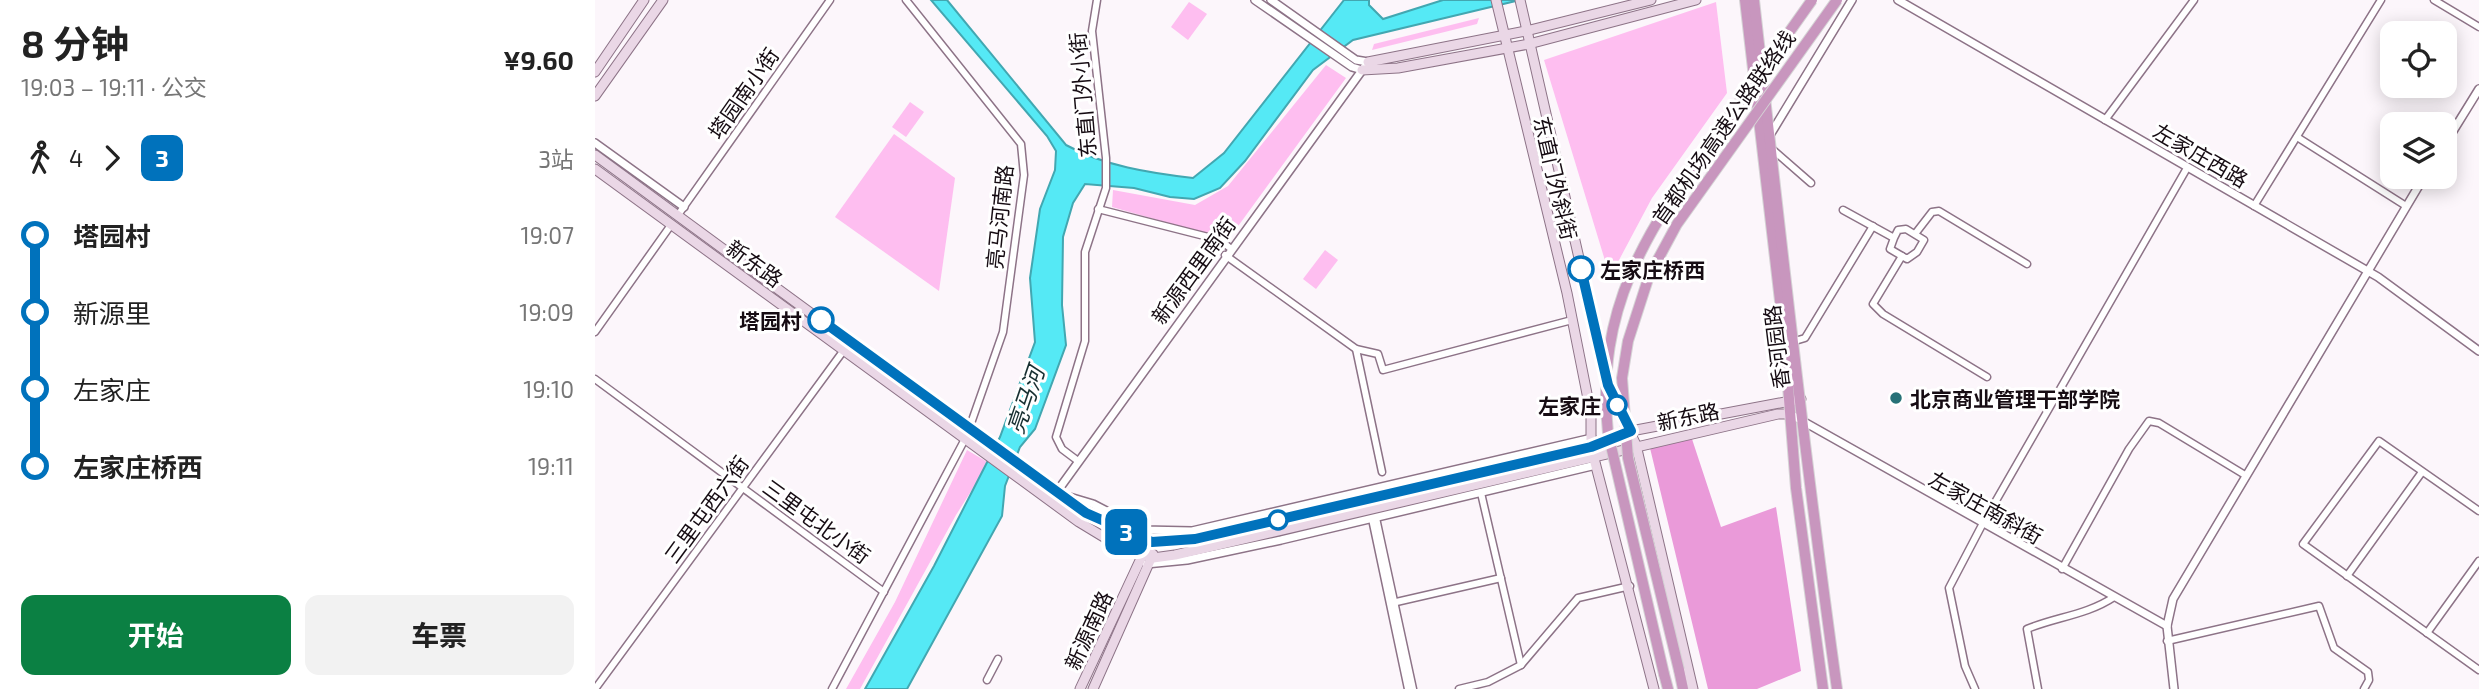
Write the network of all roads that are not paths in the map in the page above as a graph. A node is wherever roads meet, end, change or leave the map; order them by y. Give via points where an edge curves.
1 (644, 0) edge
2 (663, 0) edge
3 (830, 0) edge
4 (1097, 0) edge
5 (1255, 0) edge
6 (1271, 0) edge
7 (1496, 0) edge
8 (1520, 0) edge
9 (1651, 0) edge
10 (1696, 0) edge
11 (1745, 0) edge
12 (1753, 0) edge
13 (1812, 0) edge
14 (1836, 0) edge
15 (1852, 0) edge
16 (1898, 0) edge
17 (2194, 0) edge
18 (2381, 0) edge
19 (2434, 0) edge
20 (909, 1) edge
21 (2479, 27) edge
22 (1526, 31) junction
23 (1308, 32) junction
24 (1505, 35) junction
25 (1529, 44) junction
26 (1507, 46) junction
27 (1359, 65) junction
28 (595, 72) edge
29 (2479, 89) edge
30 (595, 96) edge
31 (2472, 100) junction
32 (2479, 106) edge
33 (2105, 120) junction
34 (2457, 124) edge
35 (1769, 136) junction
36 (2297, 137) junction
37 (595, 143) edge
38 (1770, 148) junction
39 (595, 155) edge
40 (2187, 168) junction
41 (595, 169) edge
42 (1811, 183) dead end
43 (2417, 189) edge
44 (684, 206) junction
45 (2255, 206) junction
46 (2406, 206) junction
47 (1098, 209) junction
48 (1843, 210) dead end
49 (678, 215) junction
50 (671, 225) junction
51 (1873, 226) junction
52 (1915, 234) junction
53 (1894, 238) junction
54 (1230, 248) junction
55 (1225, 255) junction
56 (1902, 256) junction
57 (2027, 264) dead end
58 (2366, 271) junction
59 (1572, 320) junction
60 (595, 332) edge
61 (1795, 341) junction
62 (844, 349) junction
63 (1356, 349) junction
64 (2479, 351) edge
65 (1987, 377) dead end
66 (595, 379) edge
67 (1801, 399) junction
68 (1789, 400) junction
69 (1790, 414) junction
70 (1804, 423) junction
71 (1631, 431) junction
72 (967, 434) junction
73 (1591, 442) junction
74 (1636, 445) junction
75 (1079, 461) junction
76 (1595, 461) junction
77 (1382, 472) dead end
78 (2423, 472) junction
79 (2245, 475) junction
80 (1023, 476) junction
81 (743, 488) junction
82 (1056, 493) junction
83 (1481, 493) junction
84 (2479, 512) edge
85 (1374, 518) junction
86 (1982, 525) junction
87 (1152, 542) junction
88 (1141, 558) junction
89 (2479, 561) edge
90 (1151, 562) junction
91 (2062, 569) junction
92 (2347, 576) junction
93 (1501, 578) junction
94 (1630, 586) junction
95 (884, 592) junction
96 (2114, 597) junction
97 (1392, 603) junction
98 (2167, 626) junction
99 (2427, 633) junction
100 (2167, 641) junction
101 (998, 659) dead end
102 (1521, 665) junction
103 (2479, 670) edge
104 (987, 680) dead end
105 (595, 689) edge
106 (832, 689) edge
107 (1080, 689) edge
108 (1093, 689) edge
109 (1411, 689) edge
110 (1459, 689) edge
111 (1654, 689) edge
112 (1668, 689) edge
113 (1683, 689) edge
114 (1693, 689) edge
115 (1823, 689) edge
116 (1837, 689) edge
117 (1975, 689) edge
118 (2038, 689) edge
119 (2173, 689) edge
120 (2364, 689) edge

1 - 28 main road
2 - 30 main road
3 - 44 street, 塔园南小街
4 - 47 street, 东直门外小街 via 1092,31 1106,158 1106,188
5 - 23 street
6 - 23 street
7 - 24 main road, 东直门外斜街
8 - 22 main road, 东直门外斜街
9 - 22 main road
10 - 25 main road
11 - 68 highway, 香河园路
12 - 35 highway, 香河园路
13 - 112 highway, 首都机场高速公路联络线, bridge via 1655,222 1630,274 1614,324 1605,400 1608,433
14 - 113 highway, 首都机场高速公路联络线, bridge via 1677,224 1649,276 1627,341 1622,379 1627,458
15 - 35 street
16 - 33 street, 左家庄西路
17 - 33 street
18 - 36 street
19 - 21 street
20 - 72 street, 亮马河南路 via 1021,144 1024,175 1003,332
22 - 24 main road
22 - 25 main road, 东直门外斜街
23 - 27 street
24 - 26 main road, 东直门外斜街
24 - 27 main road
25 - 26 main road
25 - 71 main road, 东直门外斜街 via 1608,385
26 - 27 main road via 1398,68
26 - 59 main road, 东直门外斜街
27 - 54 street, 新源西里南街
29 - 31 street
31 - 32 street
31 - 34 street
33 - 40 street, 左家庄西路
35 - 38 highway, 香河园路
36 - 45 street
36 - 46 street
37 - 44 street
38 - 42 street
38 - 61 highway, 香河园路
39 - 49 main road, 新东路
40 - 45 street, 左家庄西路
40 - 86 street
41 - 50 main road, 新东路
43 - 46 street
44 - 49 street, 塔园南小街
45 - 58 street, 左家庄西路
46 - 58 street
47 - 54 street via 1220,240
47 - 75 street via 1085,252 1085,341 1056,437 1062,449
48 - 51 street
49 - 72 main road, 新东路
50 - 60 street
50 - 62 main road, 新东路
51 - 53 street
51 - 61 street via 1805,338
52 - 53 street via 1898,230
52 - 56 street via 1924,240 1917,252
52 - 57 street via 1932,212 1939,211
53 - 56 street via 1890,249
54 - 55 street, 新源西里南街
55 - 63 street
55 - 75 street, 新源西里南街
56 - 65 street via 1873,304
58 - 64 street, 左家庄西路
58 - 79 street
59 - 63 street via 1383,370 1378,354
59 - 73 main road, 东直门外斜街 via 1591,414
61 - 67 highway, 香河园路
62 - 72 main road, 新东路
62 - 81 street, 三里屯西六街
63 - 77 street
66 - 81 street, 三里屯北小街
67 - 68 main road, 新东路
67 - 70 highway, 香河园路
68 - 69 highway, 香河园路
68 - 71 main road, 新东路
69 - 70 street, 左家庄南斜街
69 - 74 main road, 新东路
69 - 115 highway, 香河园路
70 - 86 street, 左家庄南斜街
70 - 116 highway, 香河园路 via 1808,487
71 - 73 main road, 新东路
71 - 74 main road, 东直门外斜街
72 - 80 main road, 新东路 via 985,441
72 - 80 main road, 新东路 via 980,451
72 - 95 street, 亮马河南路
73 - 76 main road, 东直门外斜街
73 - 82 street via 1192,531 1143,530 1093,504
73 - 87 main road, 新东路 via 1195,539
74 - 76 main road, 新东路
74 - 114 main road, 东直门外斜街
75 - 82 street, 新源西里南街
76 - 83 street
76 - 90 main road, 新东路
76 - 94 main road, 东直门外斜街
78 - 84 street
78 - 92 street
78 - 92 street via 2379,442 2303,544
79 - 91 street via 2149,421
79 - 98 street via 2173,599
80 - 82 main road, 新东路
80 - 88 main road, 新东路 via 1107,539
81 - 95 street, 三里屯北小街
81 - 105 street, 三里屯西六街
82 - 87 main road, 新东路 via 1112,527
83 - 85 street
83 - 93 street
85 - 90 street
85 - 97 street
86 - 91 street, 左家庄南斜街
86 - 117 street via 1949,588 1965,666
87 - 88 main road, 新源南路
87 - 90 main road, 新源南路
88 - 90 main road, 新东路
88 - 107 main road, 新源南路
89 - 99 street
90 - 108 main road, 新源南路
91 - 96 street, 左家庄南斜街
92 - 99 street
93 - 97 street
93 - 102 street
94 - 102 street via 1579,598
94 - 111 main road, 东直门外斜街
95 - 106 street, 亮马河南路
96 - 98 street, 左家庄南斜街
96 - 118 street via 2096,609 2027,629
97 - 109 street
98 - 100 street
99 - 103 street
100 - 119 street
100 - 120 street via 2319,606 2334,648 2368,672
101 - 104 street
102 - 110 street via 1487,682

